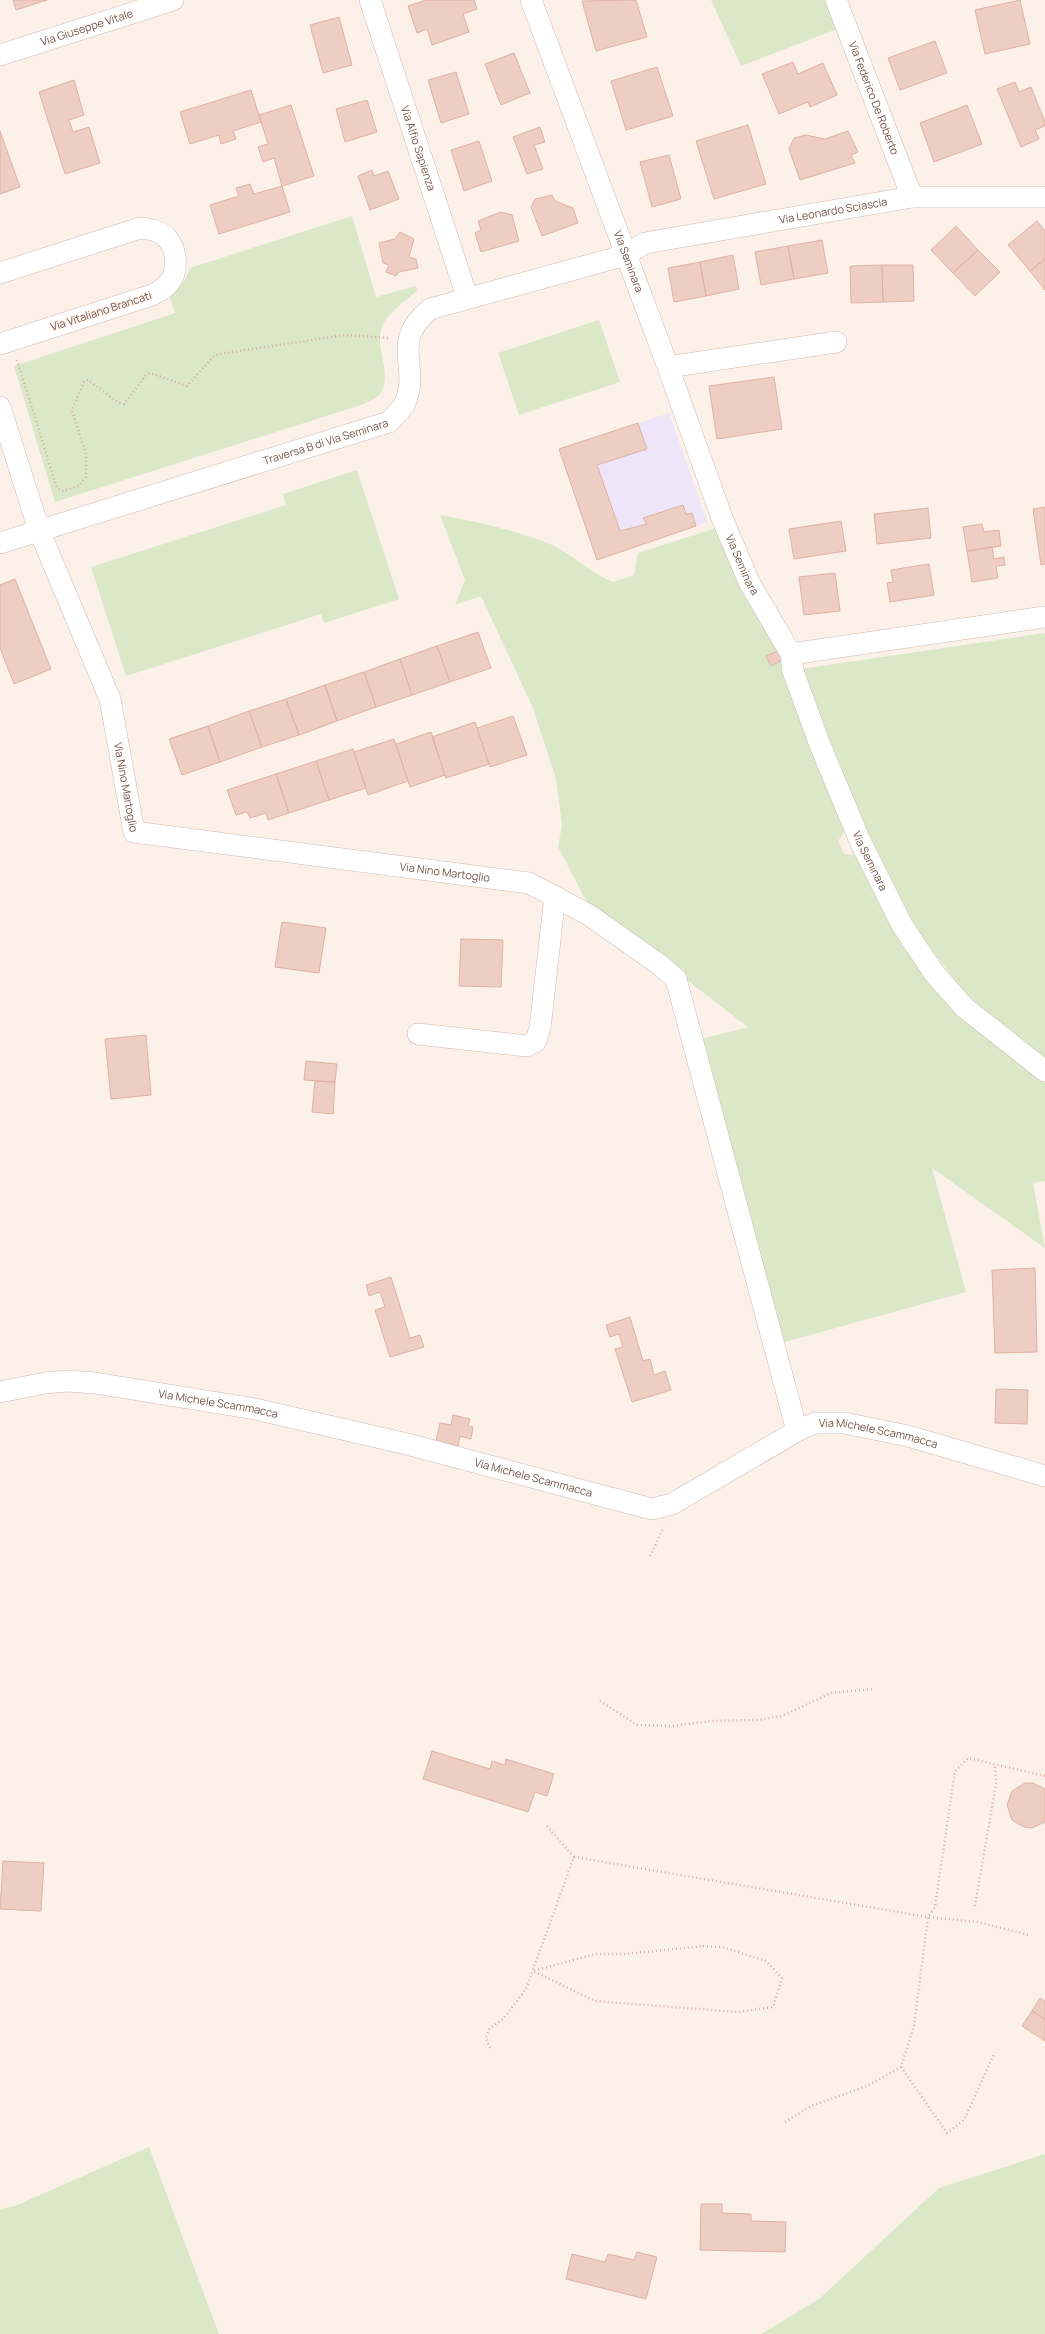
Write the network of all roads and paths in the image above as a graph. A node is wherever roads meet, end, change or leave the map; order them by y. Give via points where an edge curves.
1 (173, 0) edge
2 (370, 0) edge
3 (531, 0) edge
4 (836, 0) edge
5 (0, 55) edge
6 (912, 197) junction
7 (1045, 197) edge
8 (626, 255) junction
9 (0, 273) edge
10 (467, 298) junction
11 (381, 337) dead end
12 (6, 342) edge
13 (836, 342) dead end
14 (668, 367) junction
15 (0, 407) edge
16 (39, 530) junction
17 (0, 543) edge
18 (1045, 617) edge
19 (791, 654) junction
20 (555, 896) junction
21 (418, 1034) dead end
22 (1045, 1071) edge
23 (0, 1392) edge
24 (797, 1431) junction
25 (1045, 1476) edge
26 (672, 1504) junction
27 (650, 1556) dead end
28 (873, 1689) dead end
29 (600, 1701) dead end
30 (995, 1765) junction
31 (1045, 1776) edge
32 (545, 1824) dead end
33 (574, 1857) junction
34 (974, 1906) dead end
35 (928, 1917) junction
36 (1029, 1934) dead end
37 (533, 1971) junction
38 (490, 2048) dead end
39 (994, 2054) dead end
40 (901, 2067) junction
41 (785, 2122) dead end

1 - 5 street, Via Giuseppe Vitale
2 - 10 street, Via Alfio Sapienza
3 - 8 street, Via Seminara
4 - 6 street, Via Federico De Roberto
6 - 7 street, Via Leonardo Sciascia
6 - 8 street, Via Leonardo Sciascia via 645,243
8 - 10 street, Traversa B di Via Seminara
8 - 14 street, Via Seminara
9 - 12 street, Via Vitaliano Brancati via 140,228 155,231 166,237 176,260 174,273 166,286 152,295
10 - 16 street, Traversa B di Via Seminara via 430,309 418,319 409,333 409,389 404,404 388,422
11 - 12 path via 345,335 219,354 214,356 187,386 150,374 146,375 124,404 88,380 84,382 72,410 86,454 86,477 79,486 63,491 57,488
13 - 14 street
14 - 19 street, Via Seminara via 711,490 749,582
15 - 16 street, Via Nino Martoglio
16 - 17 street, Traversa B di Via Seminara
16 - 20 street, Via Nino Martoglio via 110,699 134,832 529,883
18 - 19 street
19 - 22 street, Via Seminara via 793,671 820,745 860,841 902,925 934,974 965,1008
20 - 21 street via 540,1028 536,1041 527,1046
20 - 24 street via 589,915 676,979
23 - 26 street, Via Michele Scammacca via 68,1381 95,1383 247,1408 407,1444 637,1506 652,1509
24 - 25 street, Via Michele Scammacca via 815,1423 844,1423 908,1436
24 - 26 street, Via Michele Scammacca
26 - 27 path via 666,1524
28 - 29 path via 831,1693 782,1716 757,1720 712,1720 672,1726 637,1725
30 - 31 path
30 - 34 path via 996,1783
30 - 35 path via 968,1758 955,1771 935,1906
32 - 33 path
33 - 35 path
33 - 37 path
35 - 36 path via 978,1922
35 - 40 path via 914,2026
37 - 37 path via 595,2001 738,2012 773,2006 782,1978 766,1961 722,1947 703,1946 626,1954 596,1954
37 - 38 path via 526,1989 504,2018 488,2030 486,2038
39 - 40 path via 964,2120 947,2133
40 - 41 path via 867,2086 811,2106

